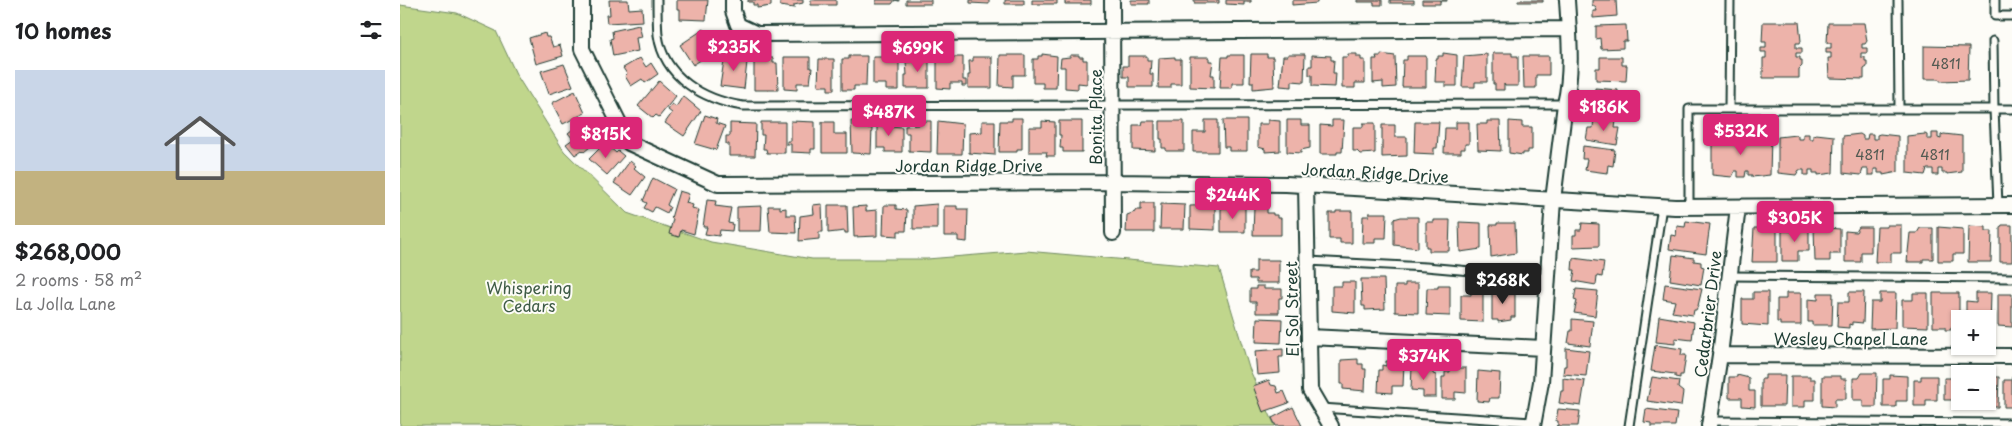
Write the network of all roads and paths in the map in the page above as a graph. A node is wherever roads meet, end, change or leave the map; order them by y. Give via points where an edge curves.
1 (582, 0) edge
2 (657, 0) edge
3 (733, 0) edge
4 (1112, 0) edge
5 (1567, 0) edge
6 (1730, 0) edge
7 (1898, 0) edge
8 (1995, 0) edge
9 (2012, 16) edge
10 (1569, 29) junction
11 (1112, 31) junction
12 (1992, 41) dead end
13 (1564, 104) junction
14 (1112, 106) junction
15 (1729, 109) junction
16 (1899, 109) junction
17 (1994, 109) junction
18 (2012, 109) edge
19 (1112, 182) junction
20 (1306, 185) junction
21 (1553, 200) junction
22 (2005, 205) edge
23 (1662, 206) junction
24 (1689, 207) junction
25 (1738, 207) junction
26 (1113, 233) dead end
27 (1308, 261) junction
28 (1730, 276) junction
29 (1548, 278) junction
30 (2012, 278) edge
31 (1309, 337) junction
32 (1543, 348) junction
33 (1720, 355) junction
34 (2012, 356) edge
35 (1320, 408) junction
36 (2012, 422) edge
37 (1533, 424) edge
38 (1709, 424) edge
39 (1331, 426) edge
40 (1629, 426) edge

1 - 19 street, Jordan Ridge Drive via 582,49 629,143 718,184
2 - 14 lane via 658,36 674,71 689,86 722,102 743,106
3 - 11 street via 738,25 757,34
4 - 11 street, Bonita Place
5 - 10 street
6 - 15 lane
7 - 16 lane
8 - 9 lane via 1995,16
10 - 11 street
10 - 13 street via 1568,92
11 - 14 street, Bonita Place
12 - 17 lane
13 - 14 lane
13 - 21 street
14 - 19 street, Bonita Place
15 - 16 lane
15 - 24 lane via 1689,109
16 - 17 lane
17 - 18 lane
17 - 22 lane
19 - 20 street, Jordan Ridge Drive
19 - 26 street, Bonita Place
20 - 21 street, Jordan Ridge Drive
20 - 27 street, El Sol Street
21 - 23 street, Jordan Ridge Drive
21 - 29 street
22 - 25 street, Jordan Ridge Drive
23 - 24 street, Jordan Ridge Drive
23 - 40 lane
24 - 25 street, Jordan Ridge Drive
25 - 28 street, Cedarbrier Drive
27 - 29 lane
27 - 31 street, El Sol Street
28 - 30 lane
28 - 33 street, Cedarbrier Drive
29 - 32 street
31 - 32 street
31 - 35 street, El Sol Street via 1310,390
32 - 37 street
33 - 34 street, Wesley Chapel Lane
33 - 38 street, Cedarbrier Drive
35 - 37 lane
35 - 39 street, El Sol Street
36 - 38 lane

